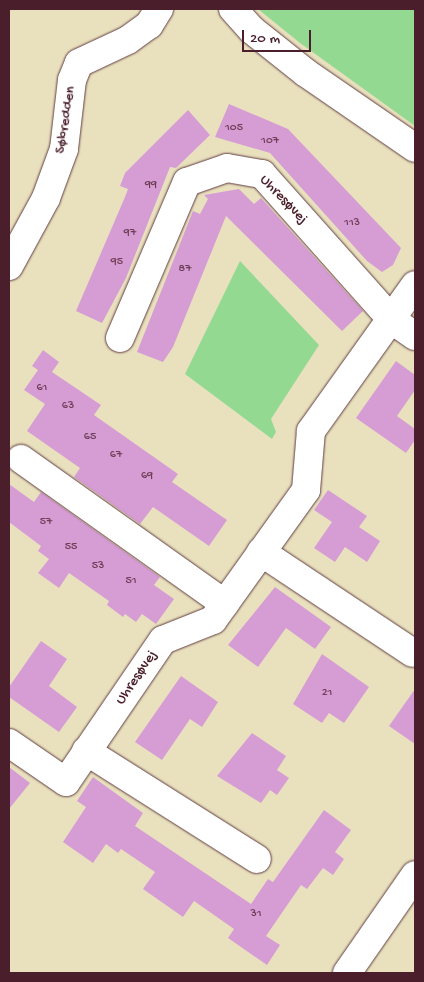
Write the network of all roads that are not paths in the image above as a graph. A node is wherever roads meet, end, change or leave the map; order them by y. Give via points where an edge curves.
1 (159, 9) edge
2 (234, 9) edge
3 (415, 148) edge
4 (9, 266) edge
5 (415, 285) edge
6 (392, 320) junction
7 (415, 336) edge
8 (120, 338) dead end
9 (21, 459) dead end
10 (261, 552) junction
11 (224, 604) junction
12 (414, 653) dead end
13 (9, 743) edge
14 (86, 752) junction
15 (257, 859) dead end
16 (415, 876) edge
17 (347, 973) edge

1 - 4 street, Søbredden via 149,25 128,40 79,63 72,80 64,149 46,198
2 - 3 street via 252,30 306,72
5 - 6 street, Uhresøvej
6 - 7 street, Uhresøvej
6 - 8 street, Uhresøvej via 262,174 227,168 187,182
6 - 10 street, Uhresøvej via 311,431 306,490
9 - 11 street
10 - 11 street, Uhresøvej
10 - 12 street
11 - 14 street, Uhresøvej via 213,620 163,640
13 - 14 street, Uhresøvej via 66,782
14 - 15 street
16 - 17 street

